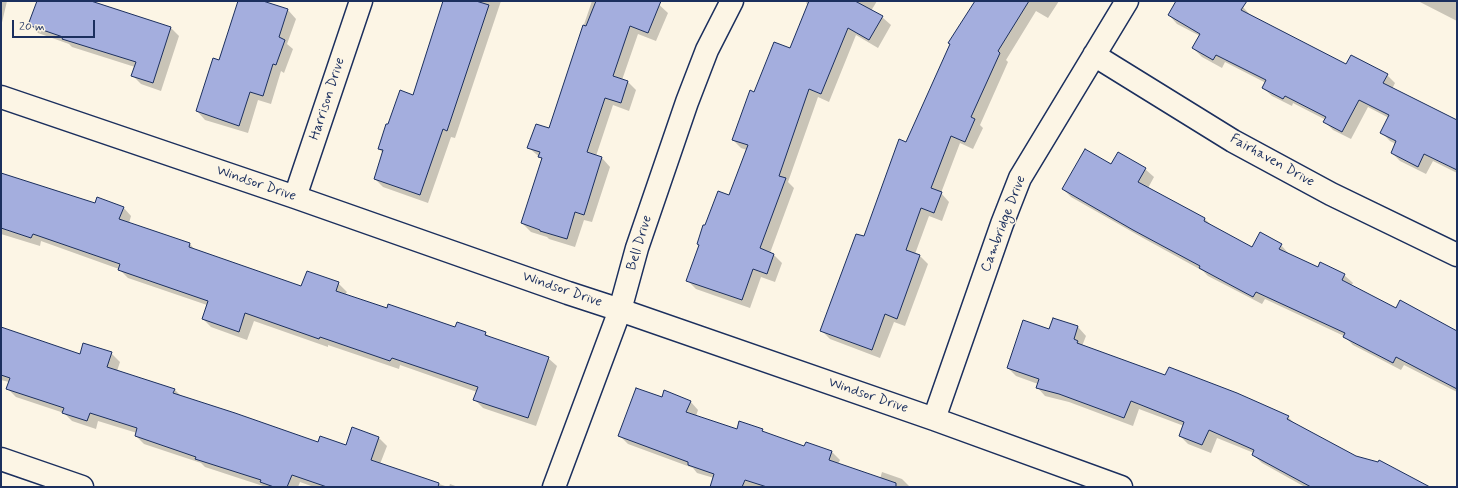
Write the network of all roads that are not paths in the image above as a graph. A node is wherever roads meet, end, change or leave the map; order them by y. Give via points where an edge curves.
1 (361, 1) edge
2 (732, 1) edge
3 (1127, 1) edge
4 (1094, 55) junction
5 (1, 97) edge
6 (295, 197) junction
7 (1457, 255) edge
8 (620, 310) junction
9 (934, 419) junction
10 (1, 459) edge
11 (82, 487) edge
12 (554, 487) edge
13 (1121, 487) edge

1 - 6 street, Harrison Drive
2 - 8 street, Bell Drive via 707,50 687,102 637,248
3 - 4 street, Cambridge Drive
4 - 7 street, Fairhaven Drive via 1233,141 1331,194
4 - 9 street, Cambridge Drive via 1020,178
5 - 6 street, Windsor Drive
6 - 8 street, Windsor Drive
8 - 9 street, Windsor Drive
8 - 12 street, Bell Drive
9 - 13 street, Windsor Drive
10 - 11 street

